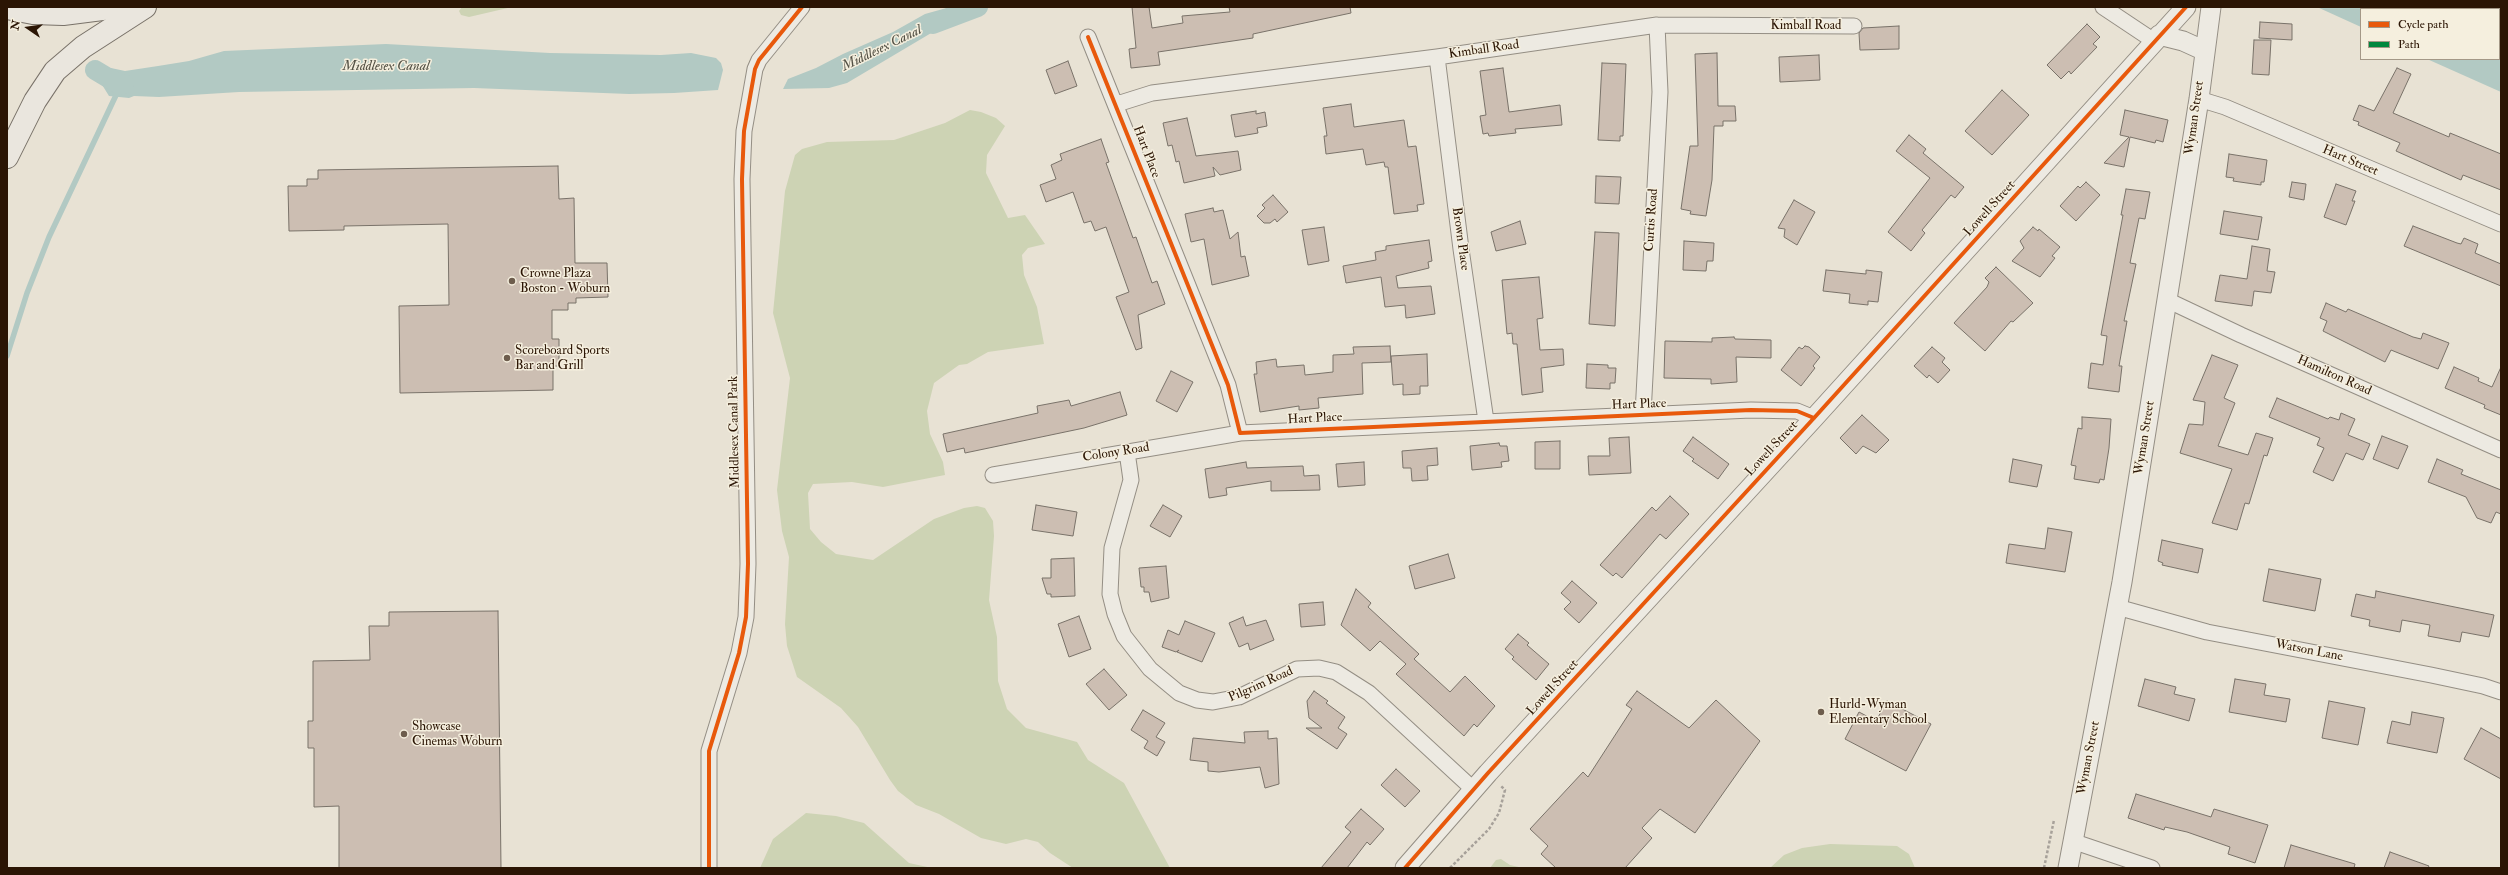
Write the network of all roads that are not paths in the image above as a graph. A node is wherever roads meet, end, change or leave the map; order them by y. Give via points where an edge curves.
1 (118, 7) edge
2 (145, 7) edge
3 (802, 7) edge
4 (2103, 7) edge
5 (2186, 7) edge
6 (2211, 7) edge
7 (7, 8) edge
8 (1657, 25) junction
9 (1854, 26) dead end
10 (1088, 37) dead end
11 (2157, 38) junction
12 (2205, 51) junction
13 (1437, 57) junction
14 (2199, 99) junction
15 (1117, 104) junction
16 (7, 157) edge
17 (2501, 224) edge
18 (2167, 300) junction
19 (1643, 414) junction
20 (1814, 418) junction
21 (1486, 421) junction
22 (1240, 433) junction
23 (2501, 450) edge
24 (1128, 452) junction
25 (992, 475) dead end
26 (2117, 607) junction
27 (2501, 692) edge
28 (1474, 790) junction
29 (2072, 841) junction
30 (709, 868) edge
31 (1405, 868) edge
32 (2068, 868) edge
33 (2152, 868) edge

1 - 7 main road via 63,14 33,13
2 - 16 main road via 83,47 55,71 35,101
3 - 30 street, Middlesex Canal Park via 759,60 755,69 744,132 742,179 748,564 746,617 739,653 709,751
4 - 11 street
5 - 11 street, Lowell Street
6 - 12 street, Wyman Street
8 - 9 street, Kimball Road
8 - 13 street, Kimball Road
8 - 19 street, Curtis Road via 1660,92
10 - 15 street, Hart Place
11 - 12 street via 2183,41
11 - 20 street, Lowell Street
12 - 14 street, Wyman Street
13 - 15 street, Kimball Road via 1152,94
13 - 21 street, Brown Place
14 - 17 street, Hart Street via 2225,107
14 - 18 street, Wyman Street
15 - 22 street, Hart Place via 1228,385
18 - 23 street, Hamilton Road
18 - 26 street, Wyman Street
19 - 20 street, Hart Place via 1790,410
19 - 21 street, Hart Place
20 - 28 street, Lowell Street
21 - 22 street, Hart Place
22 - 24 street, Colony Road
24 - 25 street, Colony Road
24 - 28 street, Pilgrim Road via 1130,480 1112,548 1110,594 1114,614 1124,636 1150,669 1179,693 1197,700 1213,702 1239,697 1297,669 1319,668 1336,672 1369,693
26 - 27 street, Watson Lane via 2207,632 2446,678
26 - 29 street, Wyman Street
28 - 31 street, Lowell Street
29 - 32 street, Wyman Street
29 - 33 street

